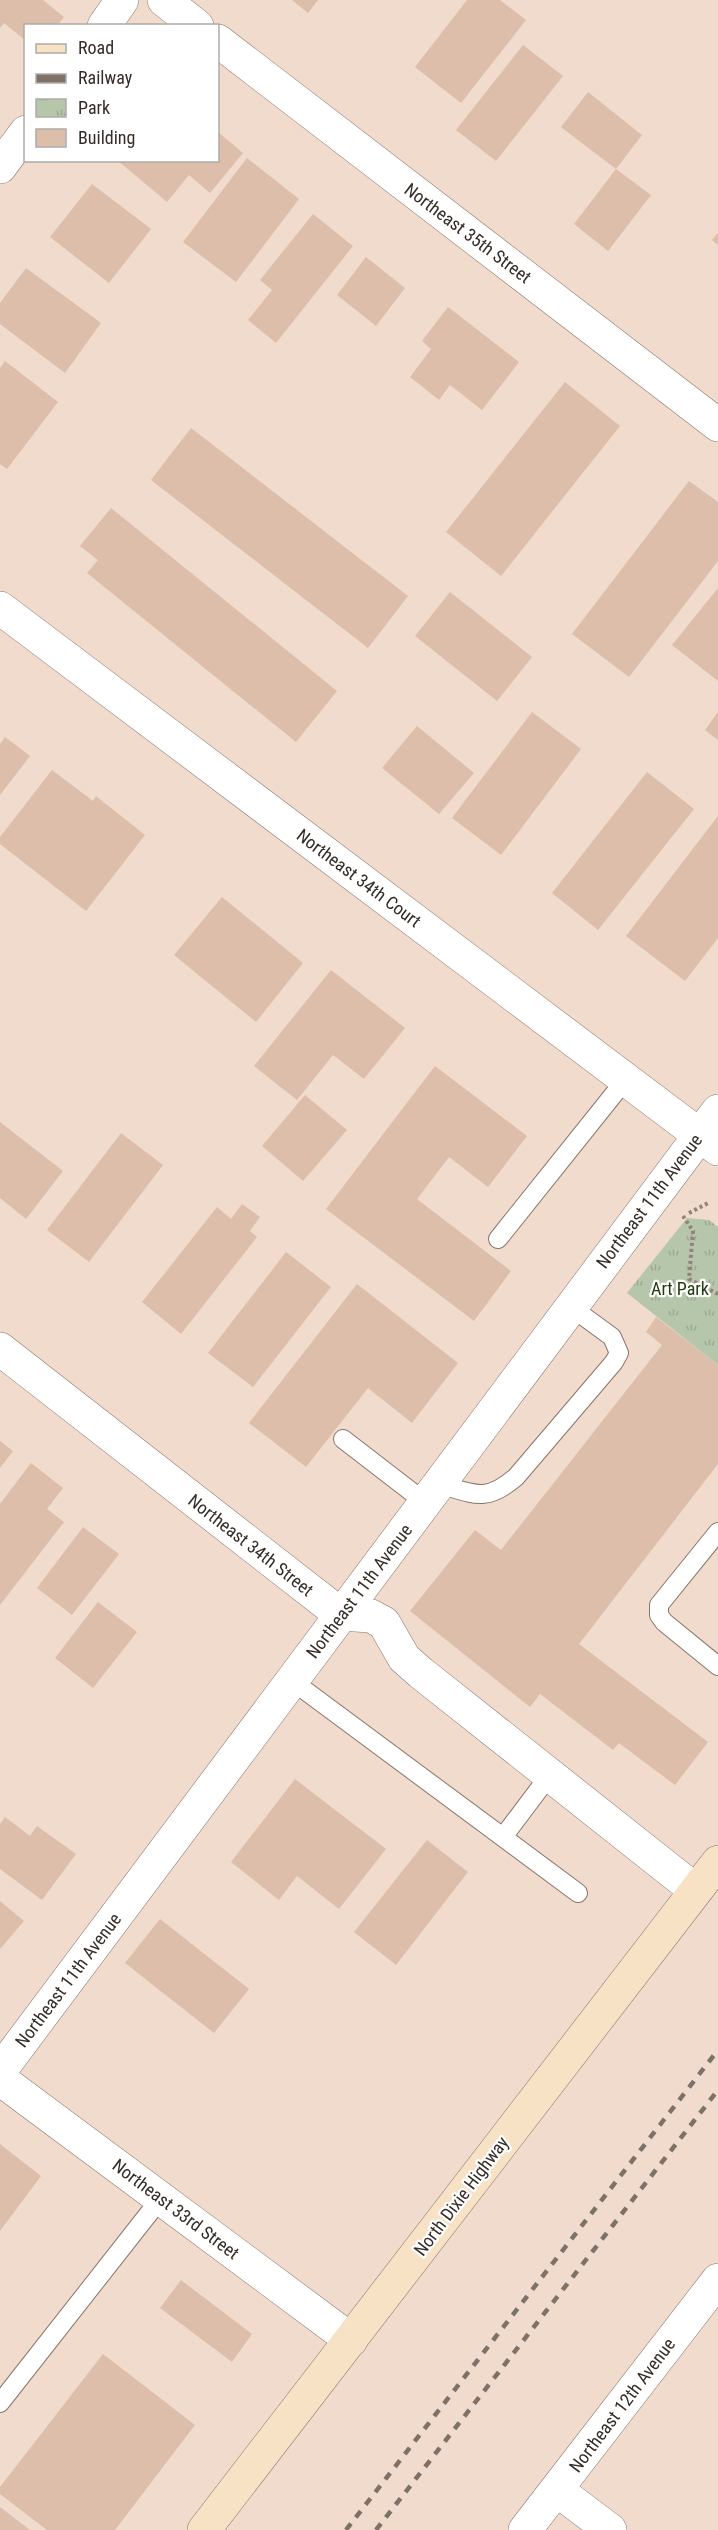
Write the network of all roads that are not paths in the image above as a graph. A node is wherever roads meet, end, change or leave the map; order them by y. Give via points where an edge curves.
1 (122, 0) edge
2 (164, 0) edge
3 (105, 24) edge
4 (194, 24) edge
5 (219, 42) edge
6 (24, 135) edge
7 (0, 167) edge
8 (718, 425) edge
9 (0, 608) edge
10 (626, 1079) junction
11 (712, 1131) edge
12 (498, 1239) dead end
13 (571, 1307) junction
14 (0, 1349) edge
15 (344, 1439) dead end
16 (432, 1493) junction
17 (718, 1532) edge
18 (340, 1614) junction
19 (718, 1665) edge
20 (291, 1680) junction
21 (549, 1776) junction
22 (503, 1837) junction
23 (718, 1862) edge
24 (695, 1890) junction
25 (578, 1893) dead end
26 (0, 2071) edge
27 (0, 2079) edge
28 (161, 2198) junction
29 (718, 2280) edge
30 (351, 2340) junction
31 (0, 2403) edge
32 (557, 2490) junction
33 (204, 2530) edge
34 (525, 2530) edge
35 (610, 2530) edge

1 - 3 street
2 - 4 street
5 - 8 street, Northeast 35th Street
6 - 7 street
9 - 10 street, Northeast 34th Court
10 - 11 street, Northeast 34th Court
10 - 12 lane
11 - 13 street, Northeast 11th Avenue
13 - 16 street, Northeast 11th Avenue
13 - 16 lane via 612,1337 619,1353 614,1362 502,1489 488,1495
14 - 18 street, Northeast 34th Street
15 - 16 lane
16 - 18 street, Northeast 11th Avenue
17 - 19 lane via 659,1605 659,1615
18 - 20 street, Northeast 11th Avenue
18 - 21 street via 371,1617 384,1623 404,1658
20 - 22 lane
20 - 26 street, Northeast 11th Avenue
21 - 22 lane
21 - 24 street
22 - 25 lane
23 - 24 main road, North Dixie Highway
24 - 30 main road, North Dixie Highway
27 - 28 street, Northeast 33rd Street
28 - 30 street, Northeast 33rd Street
28 - 31 lane
29 - 32 street, Northeast 12th Avenue
30 - 33 main road, North Dixie Highway
32 - 34 street, Northeast 12th Avenue
32 - 35 street

